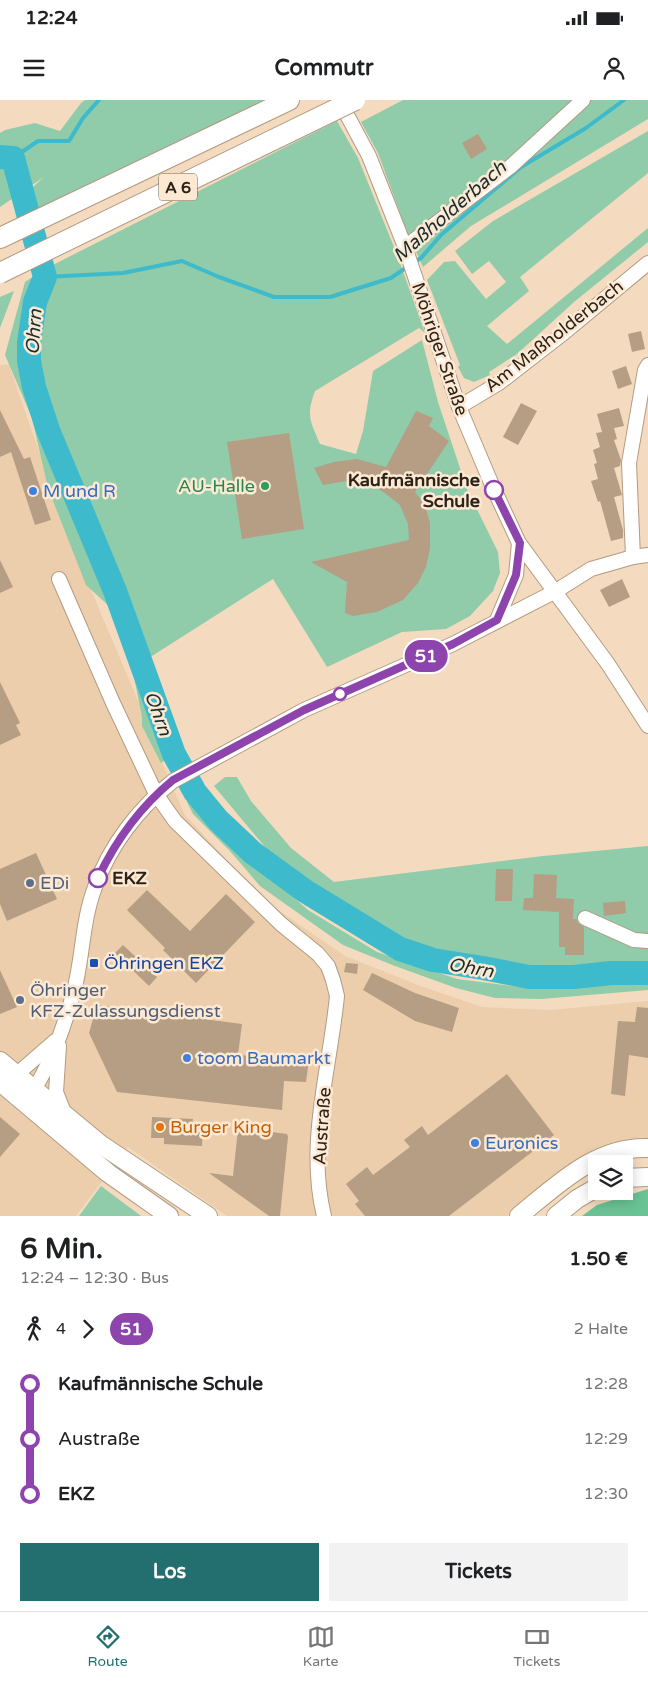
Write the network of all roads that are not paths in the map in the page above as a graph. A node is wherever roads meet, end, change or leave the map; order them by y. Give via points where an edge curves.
1 (290, 100) edge
2 (339, 100) edge
3 (355, 100) edge
4 (583, 100) edge
5 (0, 238) edge
6 (406, 248) junction
7 (648, 264) edge
8 (0, 273) edge
9 (648, 365) edge
10 (459, 406) junction
11 (520, 543) junction
12 (648, 555) edge
13 (633, 557) junction
14 (59, 579) dead end
15 (556, 590) junction
16 (497, 620) junction
17 (648, 726) edge
18 (156, 794) junction
19 (585, 918) dead end
20 (648, 941) edge
21 (59, 1038) junction
22 (0, 1060) edge
23 (7, 1081) edge
24 (29, 1096) junction
25 (66, 1117) junction
26 (648, 1148) edge
27 (648, 1177) edge
28 (633, 1178) edge
29 (588, 1193) edge
30 (321, 1212) edge
31 (169, 1216) edge
32 (208, 1216) edge
33 (519, 1216) edge
34 (556, 1216) edge

1 - 5 highway, A 6
2 - 6 street, Möhriger Straße via 369,156
3 - 8 highway, A 6, bridge
4 - 6 street via 510,167
6 - 10 street, Möhriger Straße
7 - 10 street, Am Maßholderbach via 499,383
9 - 13 street via 629,463
10 - 11 street, Möhriger Straße
11 - 15 street, Möhriger Straße
11 - 16 street via 516,575
12 - 13 street
13 - 15 street via 591,569
14 - 18 street, Austraße
15 - 16 street
15 - 17 street, Möhriger Straße
16 - 18 street via 453,644 304,710 173,780
18 - 21 street via 127,828 98,878 85,924 74,991
18 - 30 street, Austraße via 174,821 328,966 337,996 318,1128
19 - 20 street via 634,940
21 - 23 street
21 - 24 street
21 - 25 street via 56,1092
22 - 23 main road
23 - 24 main road
24 - 25 main road
24 - 31 main road via 108,1173
25 - 32 main road via 100,1144
26 - 33 main road via 612,1152 590,1161
27 - 28 main road
29 - 34 main road

